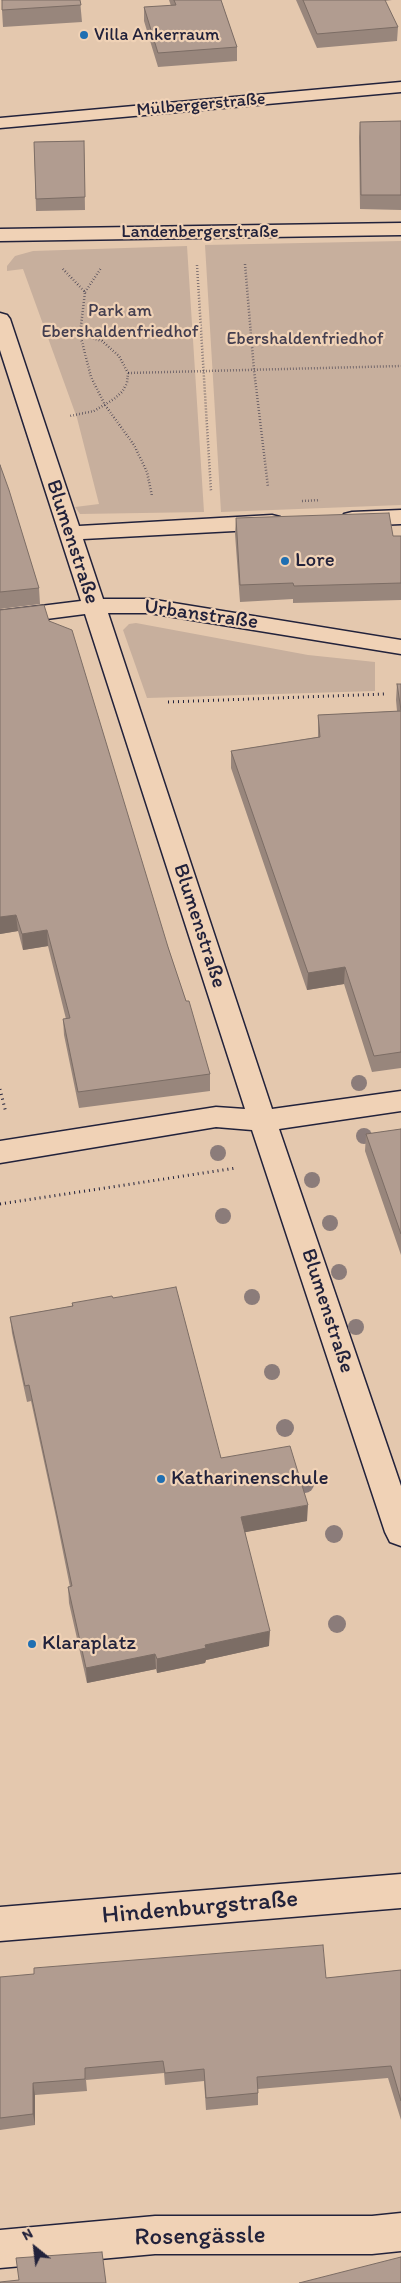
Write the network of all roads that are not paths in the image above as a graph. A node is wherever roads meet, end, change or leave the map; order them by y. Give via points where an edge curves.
1 (401, 87) edge
2 (0, 123) edge
3 (401, 229) edge
4 (0, 235) edge
5 (3, 329) edge
6 (329, 510) road end
7 (295, 511) road end
8 (401, 517) edge
9 (69, 533) junction
10 (94, 606) junction
11 (0, 618) edge
12 (401, 647) edge
13 (401, 1101) edge
14 (264, 1120) junction
15 (0, 1152) edge
16 (401, 1532) edge
17 (401, 1891) edge
18 (0, 1924) edge
19 (401, 2232) edge
20 (0, 2249) edge

1 - 2 street, Mülbergerstraße
3 - 4 street, Landenbergerstraße
5 - 9 street, Blumenstraße
6 - 8 street
7 - 9 street via 214,524
9 - 10 street, Blumenstraße
10 - 11 street, Urbanstraße
10 - 12 street, Urbanstraße via 149,606
10 - 14 street, Blumenstraße
13 - 14 street
14 - 15 street via 216,1117
14 - 16 street, Blumenstraße
17 - 18 street, Hindenburgstraße
19 - 20 street, Rosengässle via 362,2235 155,2235

